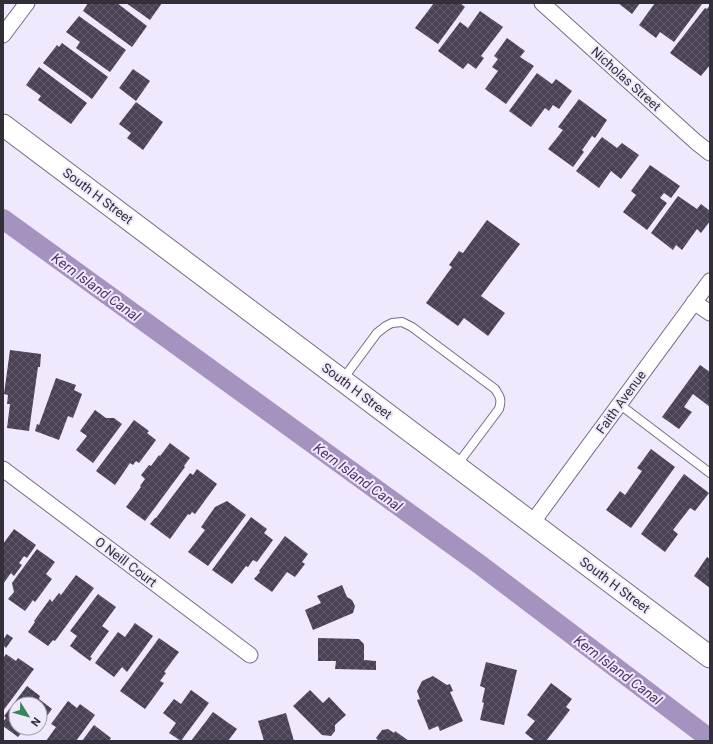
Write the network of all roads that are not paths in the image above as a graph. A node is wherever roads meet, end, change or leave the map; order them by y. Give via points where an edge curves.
1 (27, 3) edge
2 (542, 3) edge
3 (3, 35) edge
4 (3, 125) edge
5 (710, 153) edge
6 (710, 281) edge
7 (694, 302) junction
8 (710, 313) edge
9 (342, 380) junction
10 (619, 404) junction
11 (456, 466) junction
12 (3, 469) edge
13 (710, 473) edge
14 (532, 523) junction
15 (250, 655) dead end
16 (710, 656) edge

1 - 3 street
2 - 5 street, Nicholas Street
4 - 9 street, South H Street
6 - 7 street, Faith Avenue
7 - 8 street
7 - 10 street, Faith Avenue
9 - 11 street, South H Street
9 - 11 lane via 377,333 392,323 402,322 482,379 500,396 499,409
10 - 13 lane
10 - 14 street, Faith Avenue
11 - 14 street, South H Street
12 - 15 street, O Neill Court
14 - 16 street, South H Street

